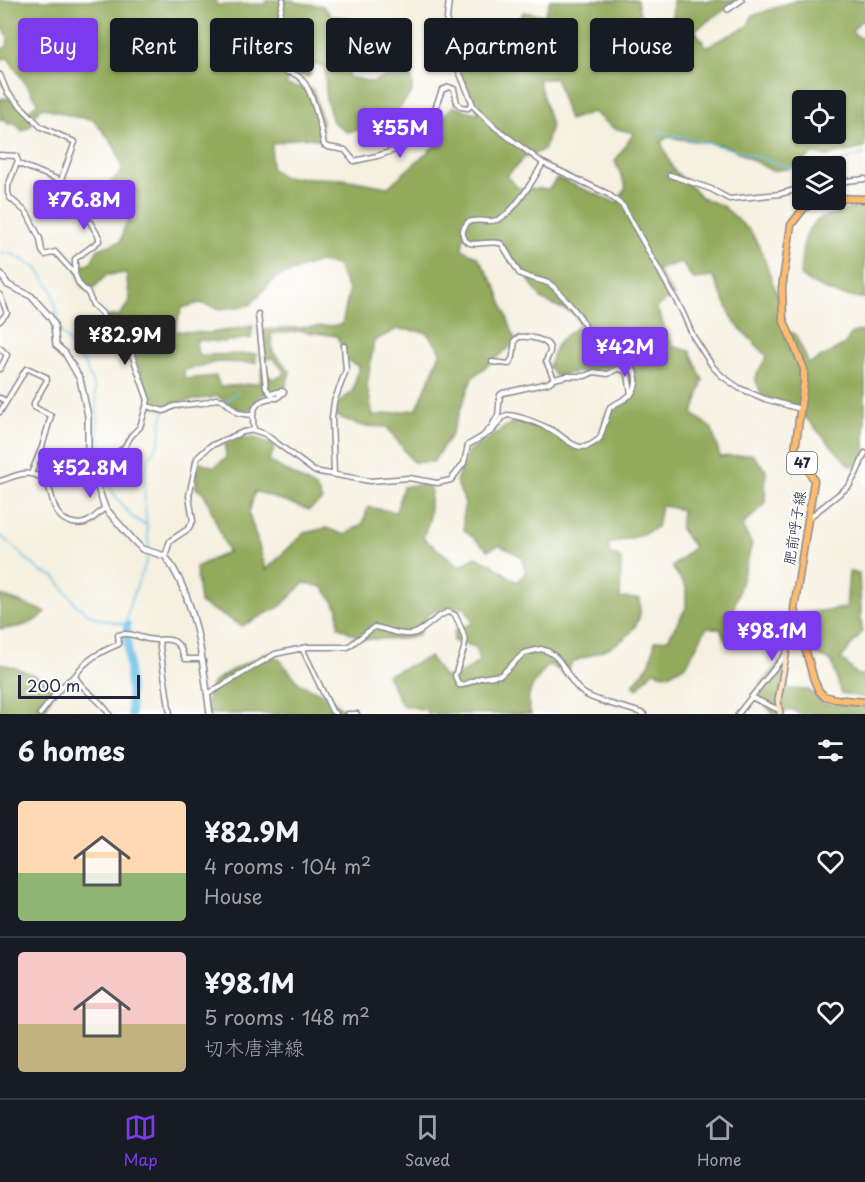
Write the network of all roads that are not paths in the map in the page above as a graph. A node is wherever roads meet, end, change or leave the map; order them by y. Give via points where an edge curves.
1 (283, 0) edge
2 (449, 0) edge
3 (741, 0) edge
4 (728, 9) dead end
5 (0, 75) edge
6 (472, 103) junction
7 (0, 155) edge
8 (17, 162) junction
9 (543, 164) junction
10 (670, 175) dead end
11 (865, 179) edge
12 (61, 180) junction
13 (846, 181) edge
14 (792, 191) edge
15 (846, 198) edge
16 (865, 199) edge
17 (802, 210) edge
18 (0, 273) edge
19 (75, 274) junction
20 (0, 295) edge
21 (258, 314) dead end
22 (0, 321) edge
23 (344, 346) dead end
24 (0, 348) edge
25 (492, 362) dead end
26 (0, 369) edge
27 (554, 379) junction
28 (631, 396) junction
29 (0, 398) edge
30 (6, 401) junction
31 (147, 406) junction
32 (800, 409) junction
33 (0, 412) edge
34 (253, 415) junction
35 (254, 430) junction
36 (482, 437) junction
37 (865, 453) edge
38 (94, 468) junction
39 (31, 474) junction
40 (334, 474) junction
41 (0, 481) edge
42 (105, 508) junction
43 (809, 517) junction
44 (165, 556) junction
45 (794, 609) junction
46 (159, 640) junction
47 (302, 648) junction
48 (786, 654) junction
49 (202, 659) junction
50 (75, 676) junction
51 (207, 694) junction
52 (751, 697) junction
53 (865, 702) edge
54 (779, 712) edge
55 (40, 714) edge
56 (109, 714) edge
57 (170, 714) edge
58 (210, 714) edge
59 (336, 714) edge
60 (348, 714) edge
61 (357, 714) edge
62 (644, 714) edge
63 (738, 714) edge

1 - 6 street via 275,63 281,71 303,81 328,147 345,150 354,161 377,156 395,150 406,133 433,114 442,90 454,89 461,107 468,108
2 - 6 street via 447,43
3 - 4 street
5 - 12 street via 7,92 41,127 75,142
6 - 9 street via 496,128
7 - 8 street via 16,156
8 - 12 street
8 - 19 street via 8,186 10,198 27,213 45,255 55,252
9 - 28 street via 504,216 468,222 463,236 468,243 502,244 519,273 554,287 582,320 590,344 633,368 636,383
9 - 32 street via 608,194 623,206 704,356 722,376 739,388
10 - 14 street via 729,199
11 - 13 street
12 - 19 street via 92,193 82,209 99,237 94,247 75,259
15 - 16 main road
17 - 32 main road, 肥前呼子線 / 47 via 791,225 782,288 783,319 804,369
18 - 38 street via 14,290 32,296 50,317 56,345 78,373 88,416 88,459
19 - 31 street via 90,301 102,313 112,336 129,346 146,389
20 - 22 street via 7,313
21 - 34 street via 266,388 272,394 284,392 255,406
23 - 40 street via 346,370 332,418
24 - 26 street via 7,355
25 - 27 street via 509,364 519,337 540,339 550,348 546,361
27 - 28 street via 623,370 628,374
27 - 36 street via 500,395 498,415
28 - 36 street via 610,407 600,438 586,447 575,447 550,430 511,415 504,416
29 - 30 street
30 - 33 street
30 - 39 street via 26,369 46,377 34,407 51,416
31 - 34 street via 164,411 216,399 238,413
31 - 38 street via 140,427 124,448 107,463
32 - 43 main road, 肥前呼子線 / 47 via 794,443 798,459 812,475
34 - 35 street
35 - 40 street via 314,471
35 - 44 street via 226,439 197,458 189,496 193,521 170,541
36 - 40 street via 468,445 464,463 446,482 409,478 370,481
37 - 43 street via 849,486
38 - 42 street
39 - 41 street
39 - 42 street via 46,481 55,511 66,521 84,524
42 - 44 street via 142,549
43 - 45 main road, 肥前呼子線 / 47
44 - 49 street via 185,593
45 - 48 main road
45 - 53 main road, 肥前呼子線 / 47 via 819,691 835,699
46 - 49 street via 176,642 187,660
46 - 50 street via 118,635 119,644 84,662
46 - 57 street
47 - 51 street via 270,656
47 - 59 street
47 - 62 street via 348,647 374,627 411,634 451,612 466,640 455,676 459,685 501,675 524,652 541,649 557,658 584,694
48 - 52 street
48 - 54 main road
49 - 51 street
50 - 55 street via 62,684
50 - 56 street
51 - 58 street
52 - 54 street
52 - 63 street
60 - 61 street

